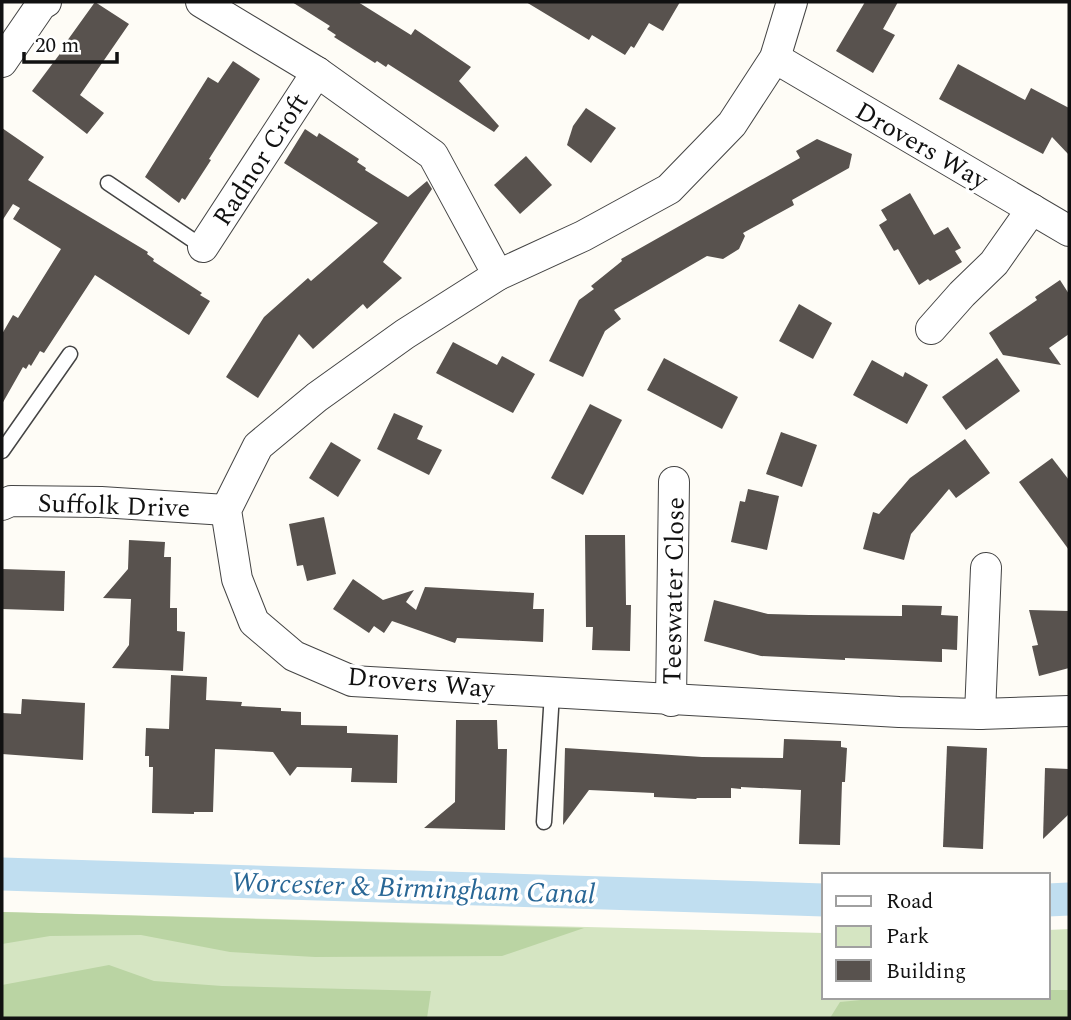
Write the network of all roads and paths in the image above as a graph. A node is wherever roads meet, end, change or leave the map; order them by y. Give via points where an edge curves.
1 (46, 2) edge
2 (201, 2) edge
3 (792, 2) edge
4 (6, 46) edge
5 (775, 58) junction
6 (317, 72) junction
7 (108, 183) dead end
8 (1032, 209) junction
9 (1069, 231) edge
10 (203, 247) joint
11 (498, 275) junction
12 (931, 329) dead end
13 (70, 354) dead end
14 (2, 451) edge
15 (674, 482) dead end
16 (5, 498) edge
17 (226, 510) junction
18 (986, 568) dead end
19 (552, 693) junction
20 (671, 701) junction
21 (1069, 711) edge
22 (980, 714) junction
23 (544, 822) dead end

1 - 4 street
2 - 6 street
3 - 5 street
5 - 8 street, Drovers Way
5 - 11 street via 732,124 668,189 583,236
6 - 10 street, Radnor Croft
6 - 11 street via 433,155
7 - 10 lane
8 - 9 street, Drovers Way
8 - 12 street via 994,263
11 - 17 street via 394,342 258,446
13 - 14 lane
15 - 20 street, Teeswater Close
16 - 17 street, Suffolk Drive
17 - 19 street, Drovers Way via 237,579 254,622 293,656 352,681
18 - 22 street
19 - 20 street, Drovers Way
19 - 23 lane
20 - 22 street, Drovers Way
21 - 22 street, Drovers Way

